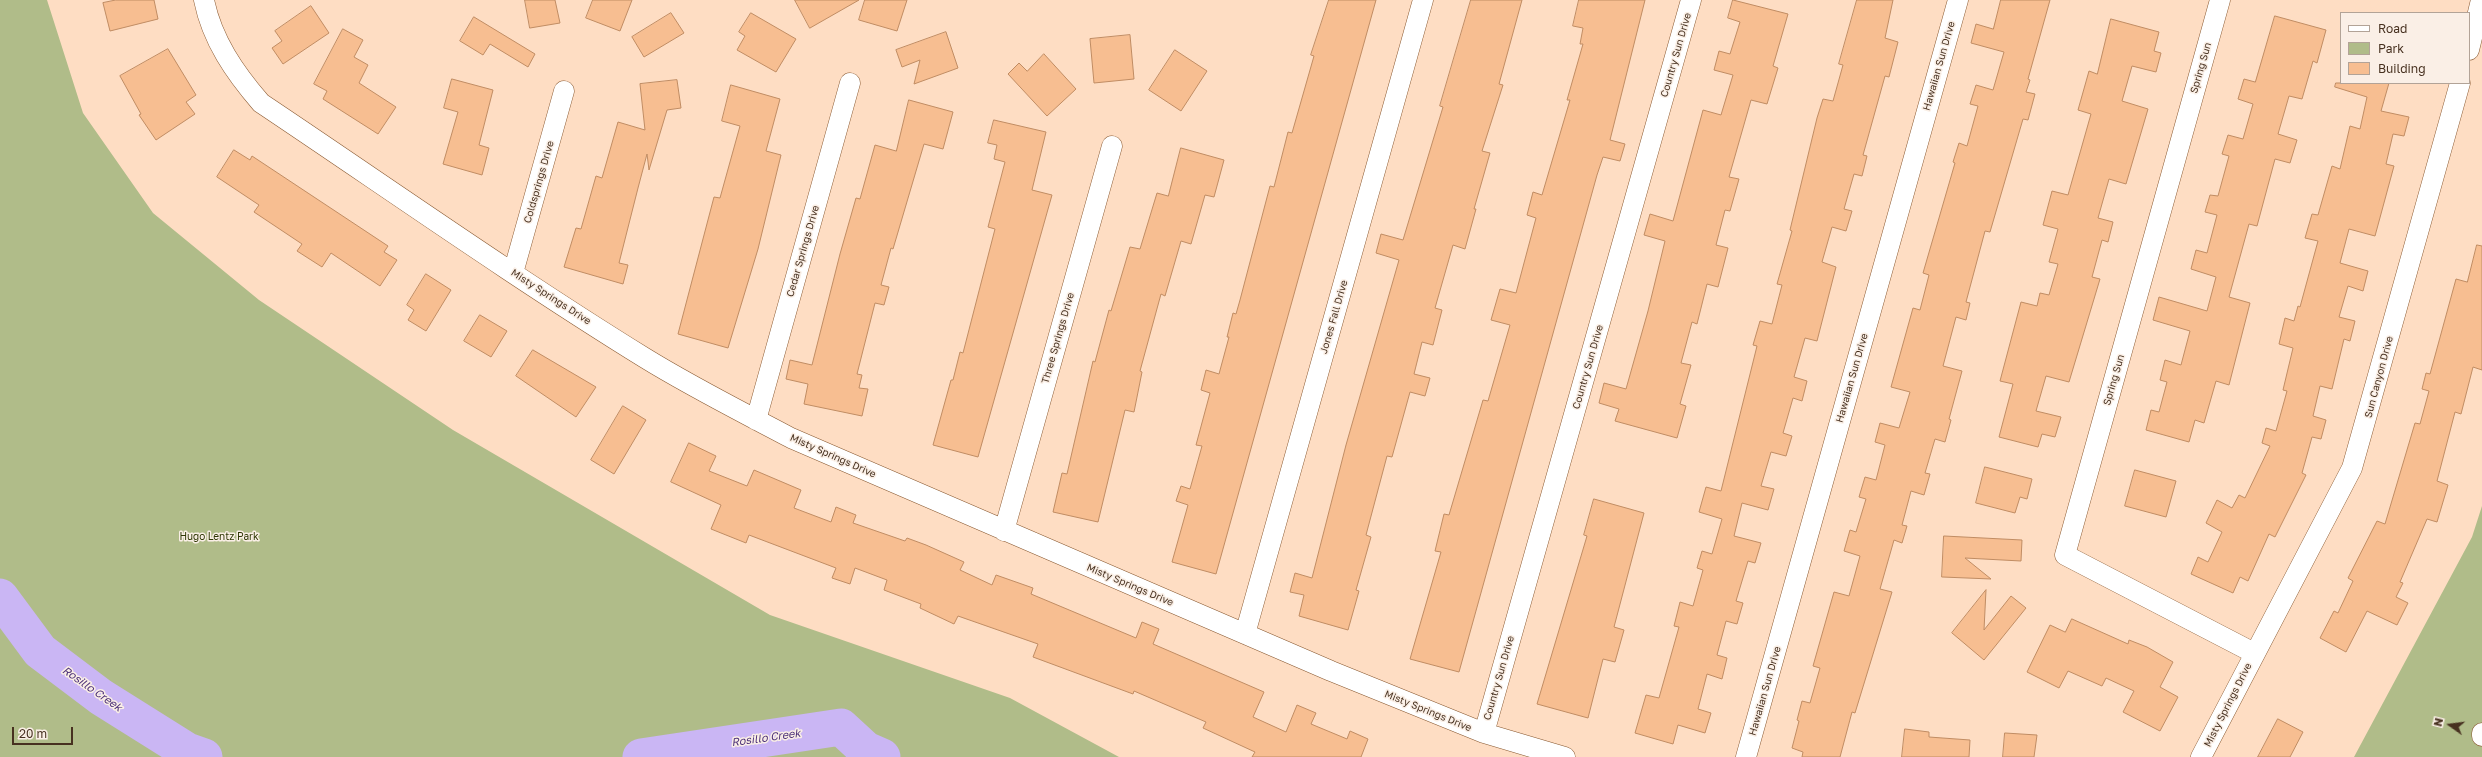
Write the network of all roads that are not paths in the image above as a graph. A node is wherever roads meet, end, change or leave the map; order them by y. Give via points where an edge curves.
1 (204, 0) edge
2 (1424, 0) edge
3 (1691, 0) edge
4 (1958, 0) edge
5 (2220, 0) edge
6 (2482, 0) edge
7 (2470, 46) edge
8 (850, 83) dead end
9 (2460, 84) edge
10 (564, 91) dead end
11 (1112, 146) dead end
12 (513, 272) junction
13 (756, 420) junction
14 (1004, 531) junction
15 (1245, 634) junction
16 (2254, 653) junction
17 (1484, 733) junction
18 (2482, 733) edge
19 (2482, 736) edge
20 (1565, 757) edge
21 (1746, 757) edge
22 (2201, 757) edge

1 - 12 street, Misty Springs Drive via 212,32 232,66 261,103
2 - 15 street, Jones Fall Drive
3 - 17 street, Country Sun Drive
4 - 21 street, Hawaiian Sun Drive
5 - 16 street, Spring Sun via 2065,555
6 - 7 street
8 - 13 street, Cedar Springs Drive
9 - 16 street, Sun Canyon Drive via 2352,468
10 - 12 street, Coldsprings Drive
11 - 14 street, Three Springs Drive
12 - 13 street, Misty Springs Drive via 646,358
13 - 14 street, Misty Springs Drive via 791,438
14 - 15 street, Misty Springs Drive
15 - 17 street, Misty Springs Drive
16 - 22 street, Misty Springs Drive
17 - 20 street, Misty Springs Drive
18 - 19 street

